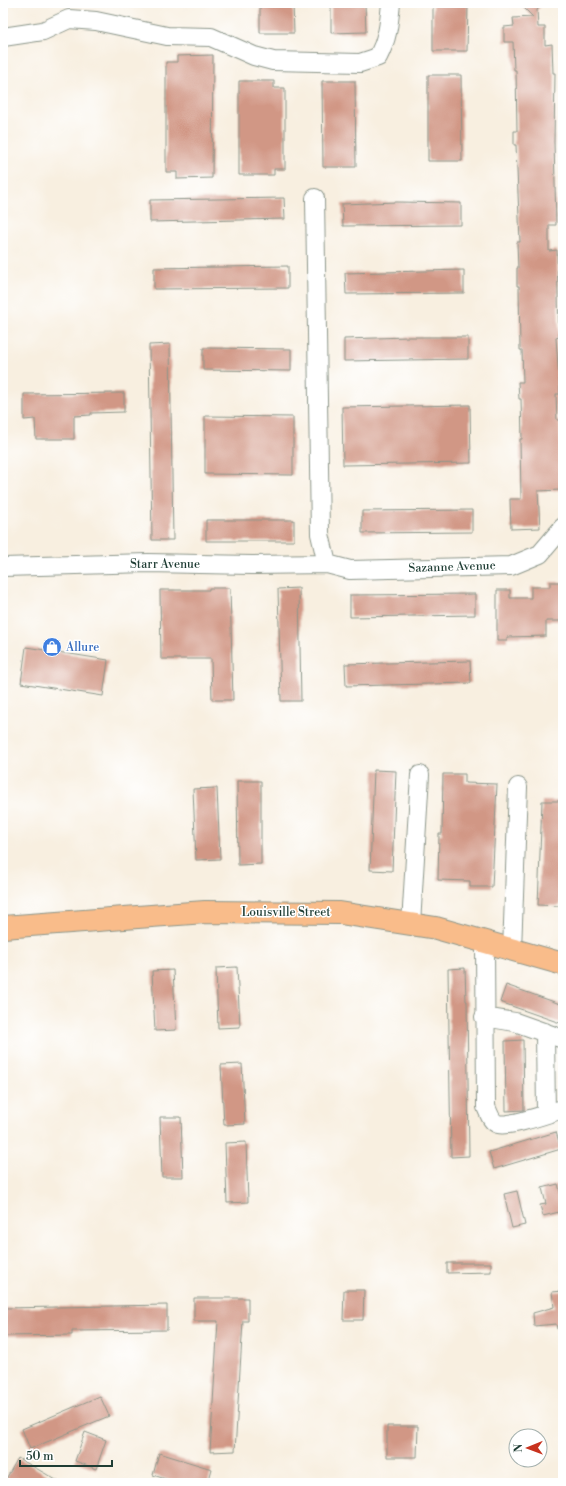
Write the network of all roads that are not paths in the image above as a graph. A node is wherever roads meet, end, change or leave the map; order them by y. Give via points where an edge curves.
1 (391, 3) edge
2 (3, 37) edge
3 (314, 198) dead end
4 (563, 527) edge
5 (327, 564) junction
6 (3, 567) edge
7 (420, 775) dead end
8 (518, 787) dead end
9 (411, 924) junction
10 (3, 927) edge
11 (485, 942) junction
12 (512, 950) junction
13 (563, 964) edge
14 (484, 1017) junction
15 (545, 1032) junction
16 (563, 1039) edge
17 (555, 1111) edge

1 - 2 street via 387,38 378,57 360,63 273,61 254,56 212,37 167,36 96,21 69,19 44,31
3 - 5 street via 320,534
4 - 5 street, Sazanne Avenue via 540,554 511,566 350,570
5 - 6 street, Starr Avenue via 148,563
7 - 9 street
8 - 12 street
9 - 10 main road, Louisville Street via 340,913 205,912
9 - 11 main road, Louisville Street via 436,928
11 - 12 main road, Louisville Street
11 - 14 street
12 - 13 main road, Louisville Street
14 - 15 street via 515,1022
14 - 17 street via 486,1107 491,1119 499,1124 520,1122
15 - 16 street
15 - 17 street

